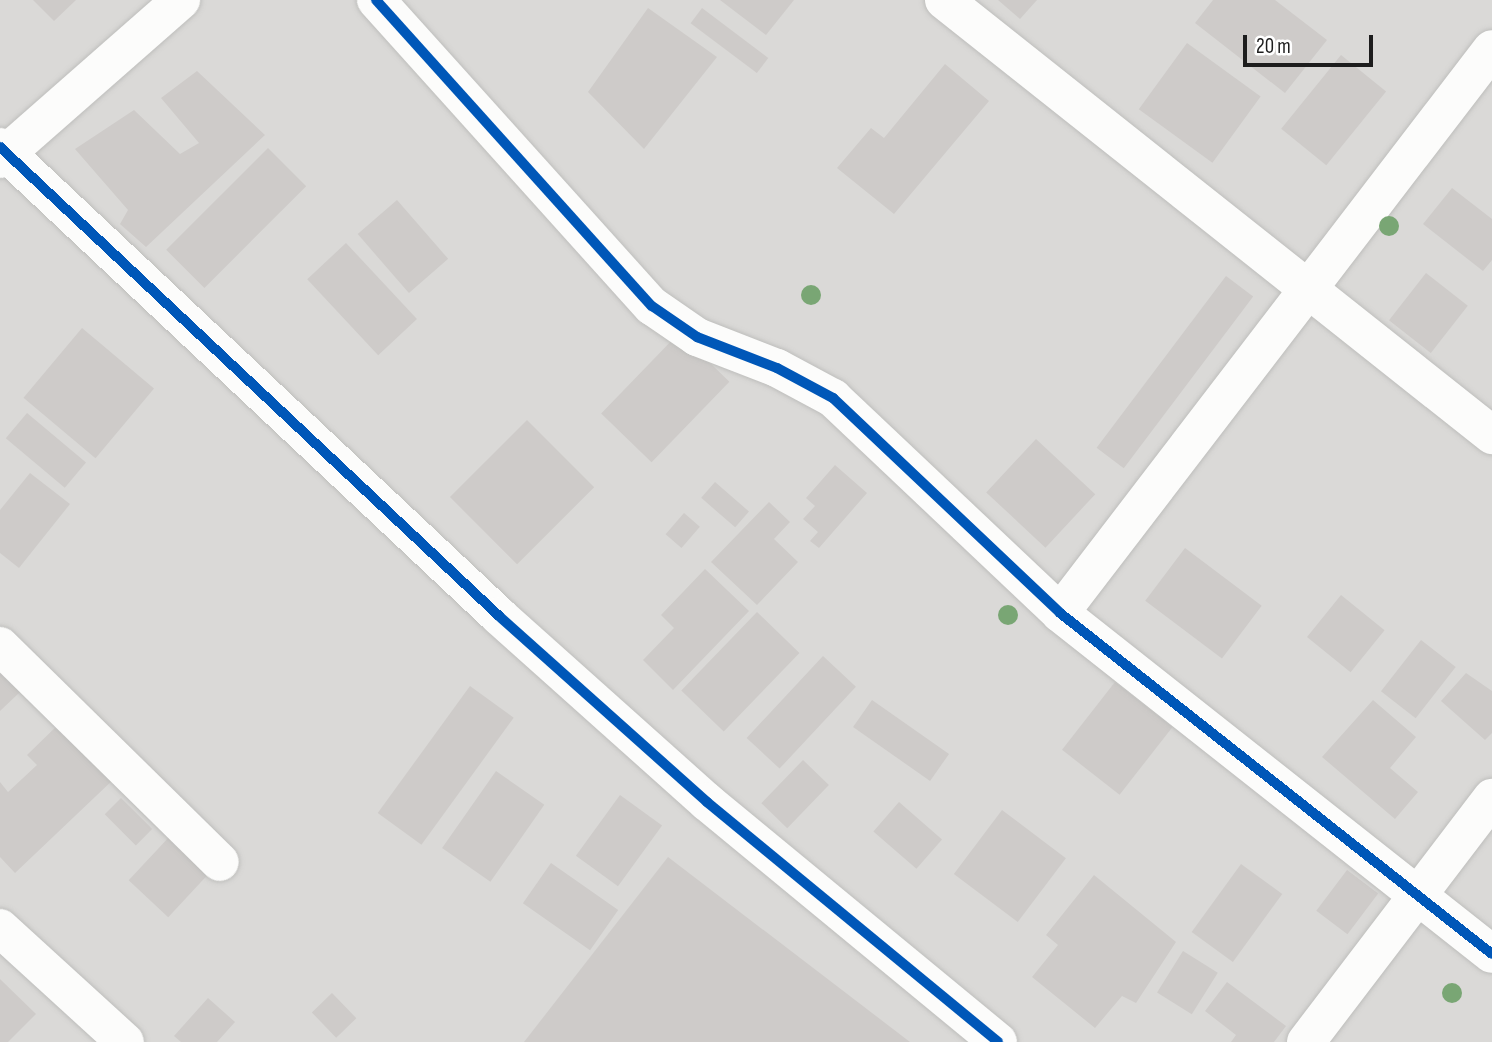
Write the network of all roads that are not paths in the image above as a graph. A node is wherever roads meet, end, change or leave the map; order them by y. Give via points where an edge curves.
1 (181, 0) edge
2 (376, 0) edge
3 (944, 0) edge
4 (1492, 49) edge
5 (2, 153) edge
6 (1307, 287) junction
7 (1492, 435) edge
8 (1060, 613) junction
9 (0, 646) edge
10 (1492, 798) edge
11 (220, 862) dead end
12 (1418, 896) junction
13 (0, 928) edge
14 (1492, 954) edge
15 (125, 1042) edge
16 (998, 1042) edge
17 (1306, 1042) edge

1 - 5 street
2 - 8 street via 652,306 697,337 777,368 833,398
3 - 6 street
4 - 6 street
5 - 16 street via 499,616 707,802
6 - 7 street
6 - 8 street
8 - 12 street
9 - 11 street
10 - 12 street
12 - 14 street
12 - 17 street
13 - 15 street

